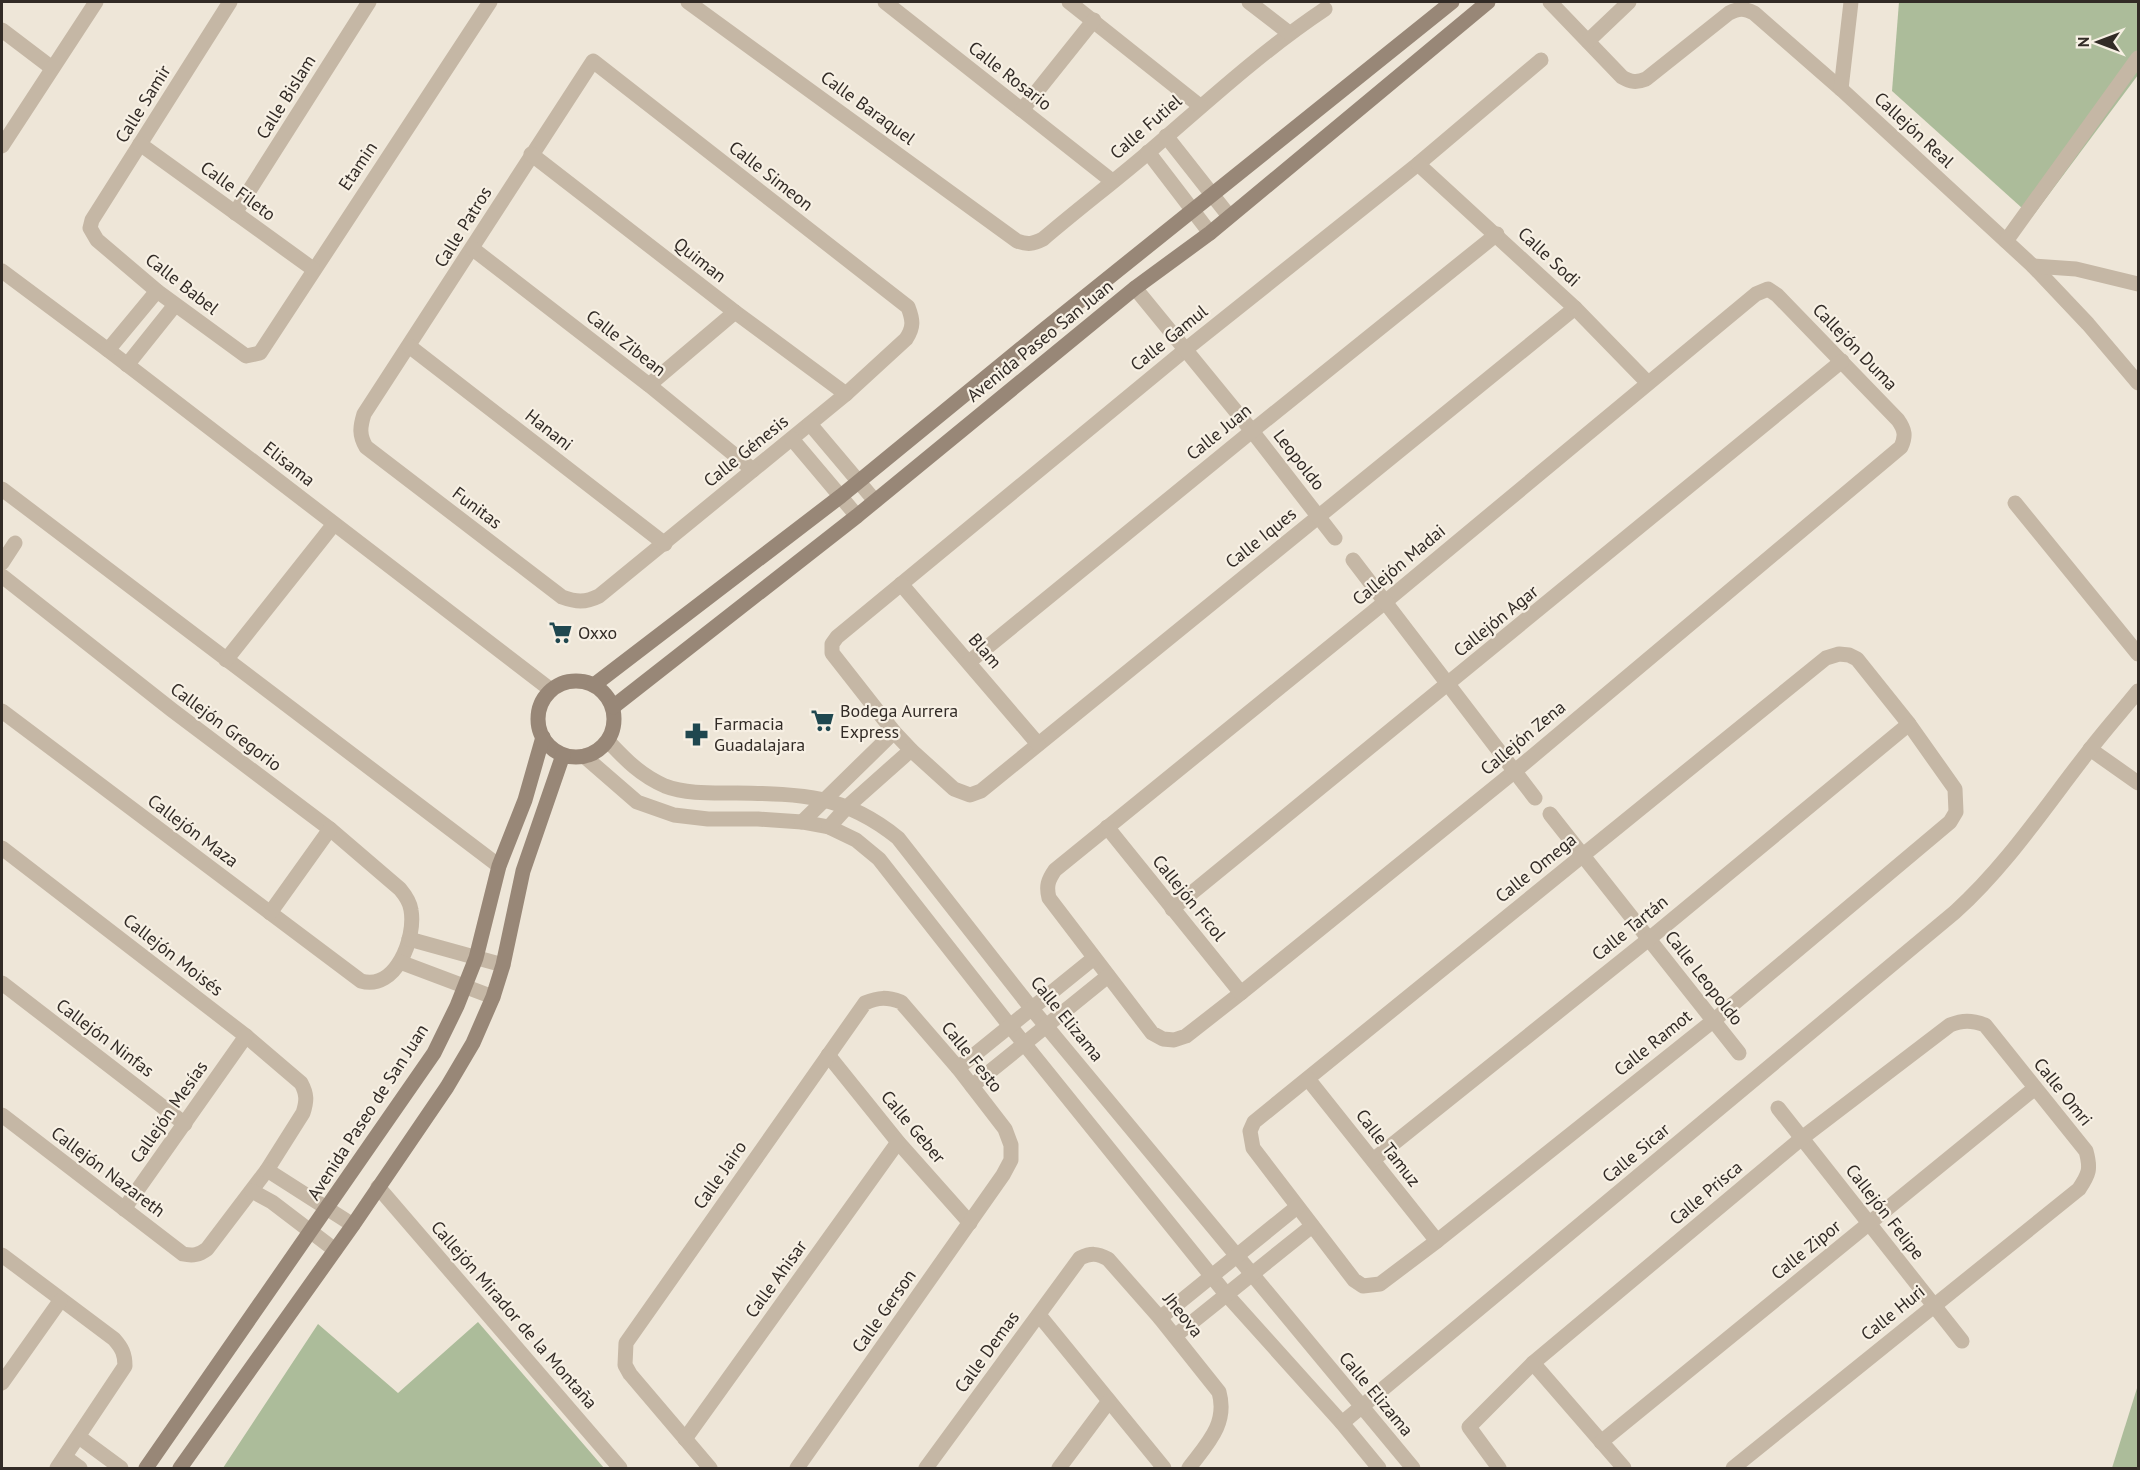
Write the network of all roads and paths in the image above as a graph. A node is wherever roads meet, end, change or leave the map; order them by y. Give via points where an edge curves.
1 (96, 2) edge
2 (230, 2) edge
3 (369, 2) edge
4 (490, 2) edge
5 (688, 2) edge
6 (885, 2) edge
7 (1069, 2) edge
8 (1249, 2) edge
9 (1452, 2) edge
10 (1488, 2) edge
11 (1550, 2) edge
12 (1629, 2) edge
13 (1851, 2) edge
14 (1325, 9) dead end
15 (1094, 20) junction
16 (2, 30) edge
17 (1289, 33) junction
18 (1588, 41) junction
19 (2139, 58) edge
20 (1541, 60) dead end
21 (593, 61) joint
22 (52, 69) junction
23 (1841, 89) junction
24 (1200, 106) junction
25 (1022, 110) junction
26 (1166, 136) junction
27 (140, 144) junction
28 (2, 146) edge
29 (1148, 152) junction
30 (531, 154) junction
31 (1418, 164) junction
32 (1112, 181) junction
33 (1213, 194) junction
34 (1194, 211) junction
35 (235, 213) junction
36 (1229, 216) junction
37 (90, 228) joint
38 (1210, 233) junction
39 (1497, 234) junction
40 (2006, 241) junction
41 (1026, 244) joint
42 (473, 249) junction
43 (2033, 266) junction
44 (313, 269) junction
45 (2, 271) edge
46 (1768, 282) joint
47 (2139, 284) edge
48 (1135, 288) junction
49 (157, 291) junction
50 (175, 305) junction
51 (1575, 308) junction
52 (735, 312) junction
53 (913, 329) joint
54 (410, 346) junction
55 (108, 350) junction
56 (1185, 350) junction
57 (260, 353) joint
58 (1842, 362) junction
59 (127, 365) junction
60 (1648, 383) junction
61 (2139, 383) edge
62 (649, 385) junction
63 (846, 394) junction
64 (364, 414) joint
65 (810, 424) junction
66 (1252, 431) junction
67 (792, 439) junction
68 (1905, 439) joint
69 (753, 470) junction
70 (859, 482) junction
71 (2, 489) edge
72 (841, 496) junction
73 (875, 501) junction
74 (2015, 503) dead end
75 (857, 516) junction
76 (1318, 516) junction
77 (334, 524) junction
78 (1335, 538) dead end
79 (15, 543) dead end
80 (665, 544) junction
81 (1353, 560) dead end
82 (2, 562) edge
83 (2, 576) edge
84 (901, 584) junction
85 (599, 596) joint
86 (1385, 602) junction
87 (2139, 654) edge
88 (226, 660) junction
89 (969, 662) junction
90 (594, 685) junction
91 (1448, 685) junction
92 (551, 690) junction
93 (2139, 691) edge
94 (613, 707) junction
95 (2, 711) edge
96 (1909, 724) junction
97 (894, 732) junction
98 (543, 737) junction
99 (608, 741) junction
100 (1038, 744) junction
101 (2090, 749) junction
102 (911, 750) junction
103 (563, 755) junction
104 (584, 756) junction
105 (1515, 771) junction
106 (2139, 783) edge
107 (1535, 798) dead end
108 (824, 799) junction
109 (848, 806) junction
110 (1550, 814) dead end
111 (802, 822) junction
112 (829, 827) junction
113 (1107, 827) junction
114 (330, 829) junction
115 (2, 848) edge
116 (1582, 855) junction
117 (500, 866) junction
118 (1172, 909) junction
119 (270, 914) junction
120 (409, 939) junction
121 (1649, 939) junction
122 (476, 958) junction
123 (1094, 958) junction
124 (400, 962) junction
125 (503, 965) junction
126 (1108, 976) junction
127 (2, 983) edge
128 (465, 986) junction
129 (1241, 993) junction
130 (493, 997) junction
131 (865, 1003) joint
132 (1032, 1008) junction
133 (1713, 1021) junction
134 (1047, 1025) junction
135 (1985, 1025) joint
136 (1010, 1026) junction
137 (246, 1036) junction
138 (1024, 1043) junction
139 (1738, 1053) dead end
140 (828, 1055) junction
141 (958, 1068) junction
142 (1308, 1079) junction
143 (972, 1086) junction
144 (2035, 1088) junction
145 (1778, 1108) dead end
146 (2, 1115) edge
147 (186, 1124) junction
148 (1802, 1138) junction
149 (898, 1142) junction
150 (1373, 1160) junction
151 (267, 1170) junction
152 (1003, 1175) joint
153 (378, 1187) junction
154 (2079, 1189) joint
155 (252, 1191) junction
156 (1297, 1207) junction
157 (124, 1209) junction
158 (327, 1209) junction
159 (970, 1222) junction
160 (1869, 1223) junction
161 (353, 1225) junction
162 (1312, 1226) junction
163 (312, 1232) junction
164 (1437, 1241) junction
165 (335, 1250) junction
166 (2, 1255) edge
167 (1237, 1256) junction
168 (1080, 1258) joint
169 (1252, 1274) junction
170 (1212, 1276) junction
171 (1226, 1294) junction
172 (60, 1301) junction
173 (1934, 1305) junction
174 (1039, 1315) junction
175 (1160, 1318) junction
176 (1175, 1336) junction
177 (1962, 1341) dead end
178 (1533, 1363) junction
179 (2, 1383) edge
180 (1109, 1401) junction
181 (1362, 1407) junction
182 (1342, 1423) junction
183 (79, 1437) junction
184 (685, 1439) junction
185 (1601, 1442) junction
186 (61, 1463) edge
187 (80, 1468) edge
188 (122, 1468) edge
189 (146, 1468) edge
190 (180, 1468) edge
191 (620, 1468) edge
192 (710, 1468) edge
193 (797, 1468) edge
194 (926, 1468) edge
195 (1059, 1468) edge
196 (1164, 1468) edge
197 (1189, 1468) edge
198 (1379, 1468) edge
199 (1413, 1468) edge
200 (1499, 1468) edge
201 (1624, 1468) edge
202 (1733, 1468) edge

1 - 22 street
2 - 27 street, Calle Samir
3 - 35 street, Calle Bislam
4 - 44 street, Etamin
5 - 41 street, Calle Baraquel via 1008,235
6 - 25 street, Calle Rosario
7 - 15 street
8 - 17 street
9 - 33 street, Avenida Paseo San Juan
10 - 36 street, Avenida Paseo San Juan
11 - 18 street
12 - 18 street
13 - 23 street
14 - 17 street, Calle Futiel
15 - 24 street
15 - 25 street
16 - 22 street
17 - 24 street, Calle Futiel
18 - 23 street, Callejón Real via 1622,77 1638,82 1729,13 1745,9
19 - 40 street
20 - 31 street, Calle Gamul
21 - 30 street, Calle Patros
21 - 53 street, Calle Simeon via 908,308
22 - 28 street
23 - 40 street, Callejón Real
24 - 26 street, Calle Futiel
25 - 32 street, Calle Rosario
26 - 29 street, Calle Futiel
26 - 33 street
27 - 35 street, Calle Fileto
27 - 37 street, Calle Samir
29 - 32 street, Calle Futiel
29 - 34 street
30 - 42 street, Calle Patros
30 - 52 street, Quiman
31 - 39 street, Calle Sodi
31 - 56 street, Calle Gamul
32 - 41 street, Calle Futiel via 1043,239
33 - 34 street, Avenida Paseo San Juan
33 - 36 street
34 - 38 street
34 - 70 street, Avenida Paseo San Juan
35 - 44 street, Calle Fileto
36 - 38 street, Avenida Paseo San Juan
37 - 49 street, Calle Babel via 97,240
38 - 48 street, Avenida Paseo San Juan
39 - 51 street, Calle Sodi
39 - 66 street, Calle Juan
40 - 43 street, Callejón Real
42 - 54 street, Calle Patros
42 - 62 street, Calle Zibean
43 - 47 street via 2076,269
43 - 61 street, Callejón Real
44 - 57 street, Etamin
45 - 55 street, Elisama
46 - 58 street, Callejón Duma
46 - 60 street, Callejón Madai
48 - 56 street, Leopoldo
48 - 73 street, Avenida Paseo San Juan
49 - 50 street, Calle Babel
49 - 55 street
50 - 57 street, Calle Babel via 246,356
50 - 59 street
51 - 60 street, Calle Sodi
51 - 76 street, Calle Iques
52 - 62 street
52 - 63 street, Quiman
53 - 63 street, Calle Génesis
54 - 64 street, Calle Patros
54 - 80 street, Hanani
55 - 59 street, Elisama
56 - 66 street, Leopoldo
56 - 84 street, Calle Gamul
58 - 68 street, Callejón Duma via 1898,420
58 - 91 street, Callejón Agar
59 - 77 street, Elisama
60 - 86 street, Callejón Madai
62 - 69 street, Calle Zibean
63 - 65 street, Calle Génesis
64 - 85 street, Funitas via 360,437 366,447 562,597 576,602
65 - 67 street, Calle Génesis
65 - 70 street
66 - 76 street, Leopoldo
66 - 89 street, Calle Juan
67 - 69 street, Calle Génesis
67 - 72 street
68 - 105 street, Callejón Zena via 1901,447
69 - 80 street, Calle Génesis
70 - 72 street, Avenida Paseo San Juan
70 - 73 street
71 - 88 street
72 - 75 street
72 - 90 street, Avenida Paseo San Juan
73 - 75 street, Avenida Paseo San Juan
74 - 87 street
75 - 94 street, Avenida Paseo San Juan
76 - 78 street
76 - 100 street, Calle Iques
77 - 88 street
77 - 92 street, Elisama
79 - 82 street
80 - 85 street, Calle Génesis
81 - 86 street
83 - 114 street, Callejón Gregorio
84 - 89 street, Blam
84 - 97 street, Calle Gamul via 832,644 832,653
86 - 91 street
86 - 113 street, Callejón Madai
88 - 117 street
89 - 100 street, Blam
90 - 92 street via 572,681
90 - 94 street
91 - 105 street
91 - 118 street, Callejón Agar
92 - 98 street via 538,718
93 - 101 street, Calle Sicar
94 - 99 street via 614,724
95 - 119 street, Callejón Maza
96 - 116 street, Calle Omega via 1857,659 1839,654 1826,658
96 - 121 street, Calle Tartán
96 - 133 street, Calle Ramot via 1955,789 1956,812 1950,822
97 - 102 street
97 - 108 street
98 - 103 street
98 - 117 street, Avenida Paseo de San Juan
99 - 104 street
99 - 108 street, Calle Elizama via 638,772 668,787 706,793
100 - 102 street, Calle Iques via 981,791 970,795 954,789
101 - 106 street
101 - 181 street, Calle Sicar via 1982,888
102 - 109 street
103 - 104 street
103 - 125 street via 523,871
104 - 111 street via 637,802 674,815
105 - 107 street
105 - 129 street, Callejón Zena
108 - 109 street, Calle Elizama
108 - 111 street
109 - 112 street
109 - 132 street, Calle Elizama via 878,821 898,838
110 - 116 street, Calle Leopoldo
111 - 112 street
112 - 136 street via 856,840 879,860
113 - 118 street, Callejón Ficol
113 - 123 street, Callejón Madai via 1055,870 1047,888 1049,898
114 - 119 street
114 - 120 street, Callejón Gregorio via 400,889 409,903 412,919
115 - 137 street, Callejón Moisés
116 - 121 street, Calle Leopoldo
116 - 142 street, Calle Omega
117 - 122 street, Avenida Paseo de San Juan
118 - 129 street, Callejón Ficol
119 - 124 street, Callejón Maza via 361,981 378,982
120 - 122 street
120 - 124 street
121 - 133 street, Calle Leopoldo
121 - 150 street, Calle Tartán
122 - 125 street
122 - 128 street, Avenida Paseo de San Juan
123 - 126 street
123 - 132 street
124 - 128 street
125 - 130 street
126 - 129 street, Callejón Zena via 1152,1034 1163,1039 1186,1036
126 - 134 street
127 - 147 street, Callejón Ninfas
128 - 130 street
128 - 158 street, Avenida Paseo de San Juan via 434,1053
130 - 153 street via 447,1087
131 - 140 street, Calle Jairo
131 - 141 street, Calle Festo via 877,998 901,1002
132 - 134 street, Calle Elizama
132 - 136 street
133 - 139 street, Calle Leopoldo
133 - 164 street, Calle Ramot
134 - 138 street
134 - 167 street, Calle Elizama
135 - 144 street, Calle Omri
135 - 148 street, Calle Prisca via 1972,1020 1950,1025
136 - 138 street
136 - 141 street
137 - 147 street, Callejón Mesías
137 - 151 street, Callejón Moisés via 301,1083 306,1092 303,1113
138 - 143 street
138 - 170 street
140 - 149 street, Calle Geber
140 - 184 street, Calle Jairo via 626,1343 625,1365 630,1374
141 - 143 street, Calle Festo
142 - 150 street, Calle Tamuz
142 - 156 street, Calle Omega via 1254,1122 1250,1131 1253,1148
143 - 152 street, Calle Festo via 1005,1129 1011,1145 1011,1160
144 - 154 street, Calle Omri via 2086,1151 2087,1176
144 - 160 street, Calle Zipor
145 - 148 street, Callejón Felipe
146 - 157 street, Callejón Nazareth
147 - 157 street, Callejón Mesías
148 - 160 street, Callejón Felipe
148 - 178 street, Calle Prisca
149 - 159 street, Calle Geber
149 - 184 street, Calle Ahisar
150 - 164 street, Calle Tamuz
151 - 155 street
151 - 158 street
152 - 159 street, Calle Gerson
153 - 161 street
153 - 191 street, Callejón Mirador de la Montaña
154 - 173 street, Calle Huri
155 - 157 street, Callejón Nazareth via 207,1249 192,1256 183,1254
155 - 163 street
156 - 162 street
156 - 167 street
158 - 161 street
158 - 163 street, Avenida Paseo de San Juan
159 - 193 street, Calle Gerson
160 - 173 street, Callejón Felipe
160 - 185 street, Calle Zipor
161 - 165 street
162 - 164 street, Calle Ramot via 1354,1281 1363,1286 1380,1284
162 - 169 street
163 - 165 street
163 - 189 street, Avenida Paseo de San Juan
165 - 190 street
166 - 172 street
167 - 169 street, Calle Elizama
167 - 170 street
168 - 174 street, Calle Demas
168 - 175 street, Jheova via 1100,1254 1108,1259
169 - 171 street
169 - 181 street, Calle Elizama
170 - 171 street
170 - 175 street
171 - 176 street
171 - 182 street
172 - 179 street
172 - 183 street via 114,1339 125,1356 125,1366
173 - 177 street, Callejón Felipe
173 - 202 street, Calle Huri
174 - 180 street
174 - 194 street, Calle Demas
175 - 176 street, Jheova
176 - 197 street, Jheova via 1219,1392 1222,1404 1217,1429
178 - 185 street
178 - 200 street, Calle Prisca via 1469,1427
180 - 195 street
180 - 196 street
181 - 182 street, Calle Sicar
181 - 199 street, Calle Elizama
182 - 198 street
183 - 186 street
183 - 188 street
184 - 192 street
185 - 201 street
186 - 187 street

